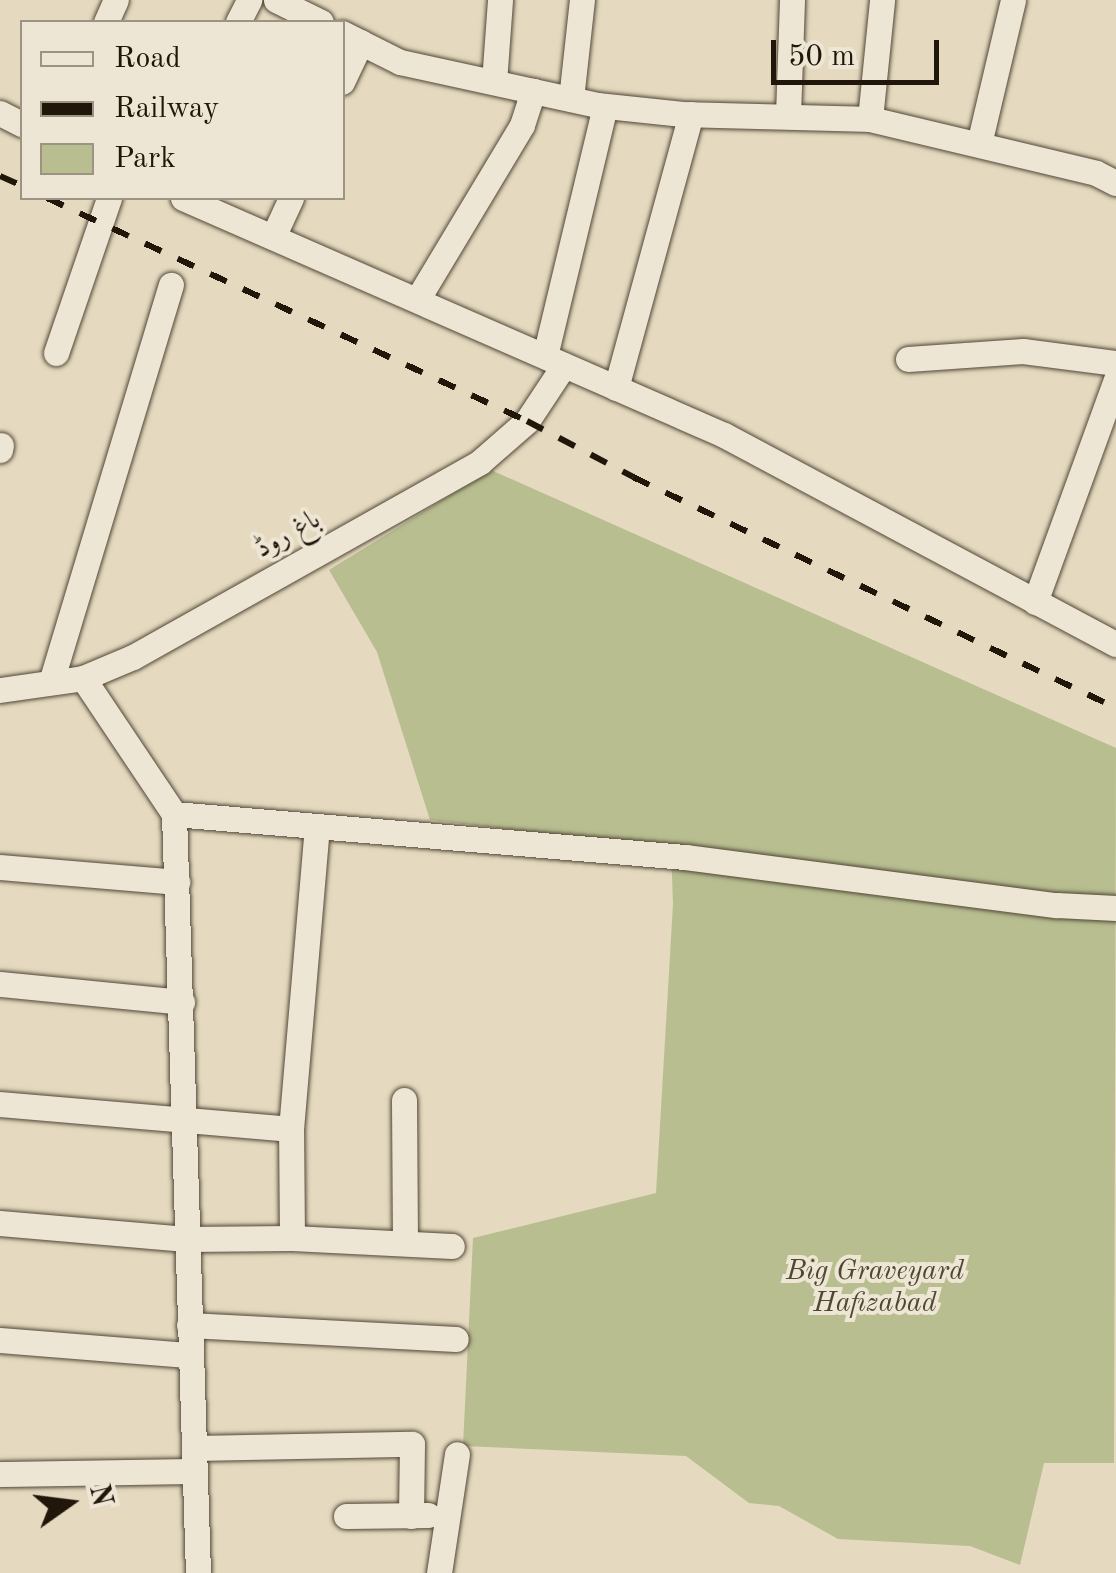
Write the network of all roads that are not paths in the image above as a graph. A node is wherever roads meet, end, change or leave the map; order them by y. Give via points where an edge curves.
1 (500, 0) edge
2 (582, 0) edge
3 (792, 0) edge
4 (882, 0) edge
5 (1013, 0) edge
6 (288, 3) edge
7 (318, 20) edge
8 (352, 38) edge
9 (345, 69) edge
10 (494, 82) junction
11 (533, 91) junction
12 (571, 99) junction
13 (606, 106) junction
14 (691, 114) junction
15 (788, 115) junction
16 (870, 120) junction
17 (979, 144) junction
18 (1116, 183) edge
19 (108, 200) edge
20 (189, 200) edge
21 (289, 200) edge
22 (273, 237) junction
23 (171, 285) dead end
24 (417, 300) junction
25 (56, 353) dead end
26 (908, 359) dead end
27 (554, 360) junction
28 (1116, 363) edge
29 (1116, 379) edge
30 (616, 388) junction
31 (1036, 602) junction
32 (1116, 644) edge
33 (83, 678) junction
34 (50, 682) junction
35 (0, 690) edge
36 (174, 814) junction
37 (317, 828) junction
38 (0, 867) edge
39 (177, 882) junction
40 (1116, 908) edge
41 (0, 984) edge
42 (182, 1002) junction
43 (404, 1100) dead end
44 (0, 1104) edge
45 (184, 1121) junction
46 (292, 1129) junction
47 (0, 1223) edge
48 (292, 1238) junction
49 (186, 1239) junction
50 (404, 1243) junction
51 (452, 1246) dead end
52 (189, 1325) junction
53 (456, 1338) dead end
54 (0, 1340) edge
55 (188, 1355) junction
56 (458, 1454) dead end
57 (195, 1460) junction
58 (0, 1474) edge
59 (448, 1515) junction
60 (346, 1516) dead end
61 (412, 1516) junction
62 (198, 1573) edge
63 (438, 1573) edge

1 - 10 street
2 - 12 street
3 - 15 street
4 - 16 street
5 - 17 street
6 - 7 street
8 - 9 street
8 - 10 street via 400,62
10 - 11 street
11 - 12 street
11 - 24 street via 522,125
12 - 13 street
13 - 14 street
13 - 27 street, باغ روڈ
14 - 15 street
14 - 30 street
15 - 16 street
16 - 17 street
17 - 18 street
19 - 25 street
20 - 22 street
21 - 22 street
22 - 24 street
23 - 34 street
24 - 27 street
26 - 28 street via 1022,351
27 - 30 street
27 - 33 street, باغ روڈ via 527,421 480,462 133,657
29 - 31 street
30 - 31 street via 724,436
31 - 32 street
33 - 34 street, باغ روڈ
33 - 36 street
34 - 35 street, باغ روڈ
36 - 37 street
36 - 39 street
37 - 40 street via 686,857
37 - 46 street
38 - 39 street
39 - 42 street
41 - 42 street
42 - 45 street
43 - 50 street
44 - 45 street
45 - 46 street
45 - 49 street
46 - 48 street
47 - 49 street
48 - 49 street
48 - 50 street
49 - 52 street
50 - 51 street
52 - 53 street
52 - 55 street
54 - 55 street
55 - 57 street
56 - 59 street
57 - 58 street
57 - 61 street via 412,1444
57 - 62 street
59 - 61 street
59 - 63 street
60 - 61 street

